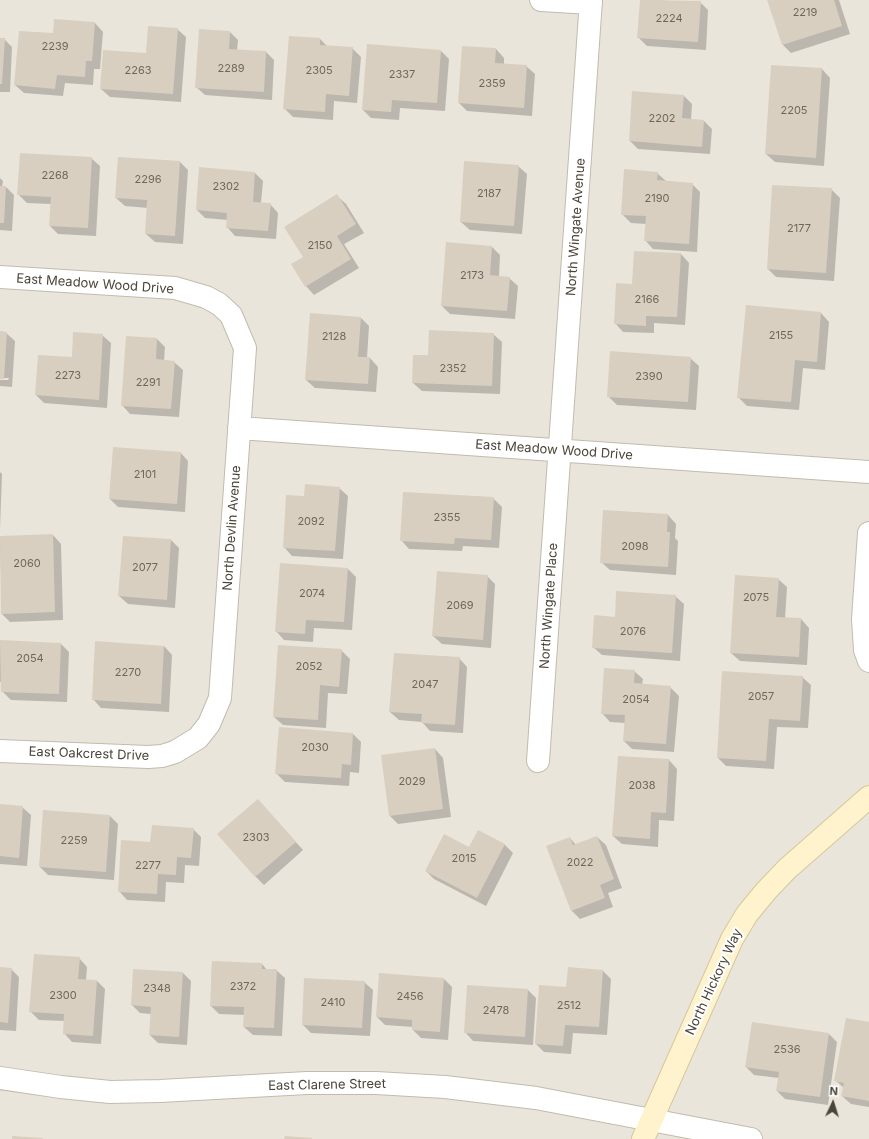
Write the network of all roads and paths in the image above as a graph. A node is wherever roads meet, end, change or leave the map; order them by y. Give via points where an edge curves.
1 (541, 0) edge
2 (591, 2) edge
3 (0, 277) edge
4 (231, 315) joint
5 (239, 428) junction
6 (560, 450) junction
7 (869, 472) edge
8 (869, 533) edge
9 (869, 662) edge
10 (198, 738) joint
11 (0, 751) edge
12 (538, 761) dead end
13 (869, 797) edge
14 (0, 1078) edge
15 (652, 1119) junction
16 (643, 1139) edge
17 (751, 1139) edge

1 - 2 street
2 - 6 street, North Wingate Avenue
3 - 4 street, East Meadow Wood Drive via 176,288 206,296
4 - 5 street, North Devlin Avenue via 245,348
5 - 6 street, East Meadow Wood Drive
5 - 10 street, North Devlin Avenue via 220,698 209,724
6 - 7 street, East Meadow Wood Drive
6 - 12 street, North Wingate Place
8 - 9 street via 863,619 865,650
10 - 11 street, East Oakcrest Drive via 175,752 148,758
13 - 15 street, North Hickory Way via 787,869 747,914 732,939
14 - 15 street, East Clarene Street via 110,1092 160,1092 307,1082 437,1086 536,1098
15 - 16 street, North Hickory Way
15 - 17 street, East Clarene Street

